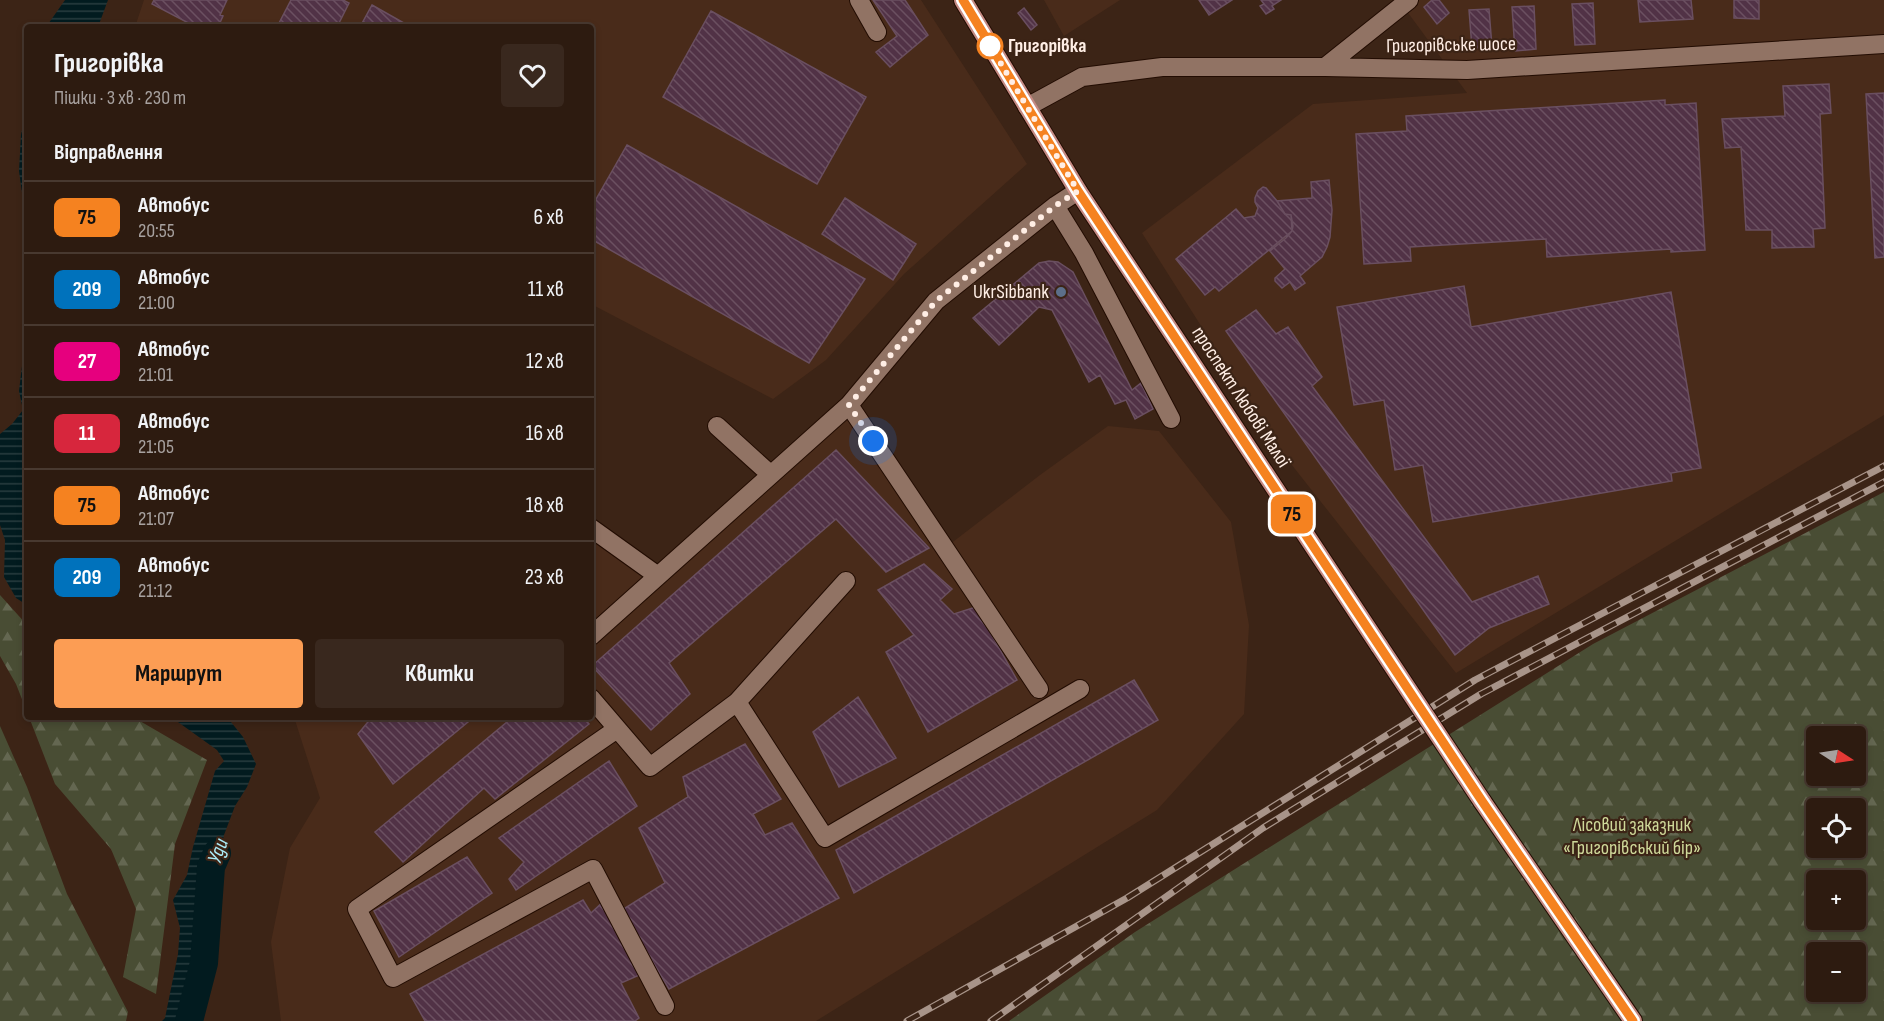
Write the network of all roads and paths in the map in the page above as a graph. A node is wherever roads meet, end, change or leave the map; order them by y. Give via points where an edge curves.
1 (859, 0) edge
2 (963, 0) edge
3 (1403, 2) edge
4 (877, 33) dead end
5 (1884, 44) edge
6 (1325, 67) junction
7 (1027, 107) junction
8 (1078, 191) junction
9 (1055, 206) junction
10 (849, 405) junction
11 (1171, 418) dead end
12 (717, 426) dead end
13 (771, 475) junction
14 (594, 530) edge
15 (658, 576) junction
16 (846, 581) dead end
17 (594, 633) edge
18 (1039, 689) dead end
19 (1080, 689) dead end
20 (594, 702) edge
21 (737, 702) junction
22 (617, 729) junction
23 (665, 1006) dead end
24 (1633, 1021) edge

1 - 4 street
2 - 7 main road, проспект Любові Малої
3 - 6 street
5 - 6 street, Григорівське шосе via 1467,70
6 - 7 street, Григорівське шосе via 1162,68 1083,77
7 - 8 main road, проспект Любові Малої
8 - 9 street
8 - 24 main road, проспект Любові Малої, bridge via 1482,801
9 - 10 street via 936,301
9 - 11 street
10 - 13 street
10 - 18 street
12 - 13 street
13 - 15 street
14 - 15 street
15 - 17 street
16 - 21 street
19 - 21 street via 825,838
20 - 22 street
21 - 22 street via 650,767
22 - 23 street via 357,909 393,978 592,869

